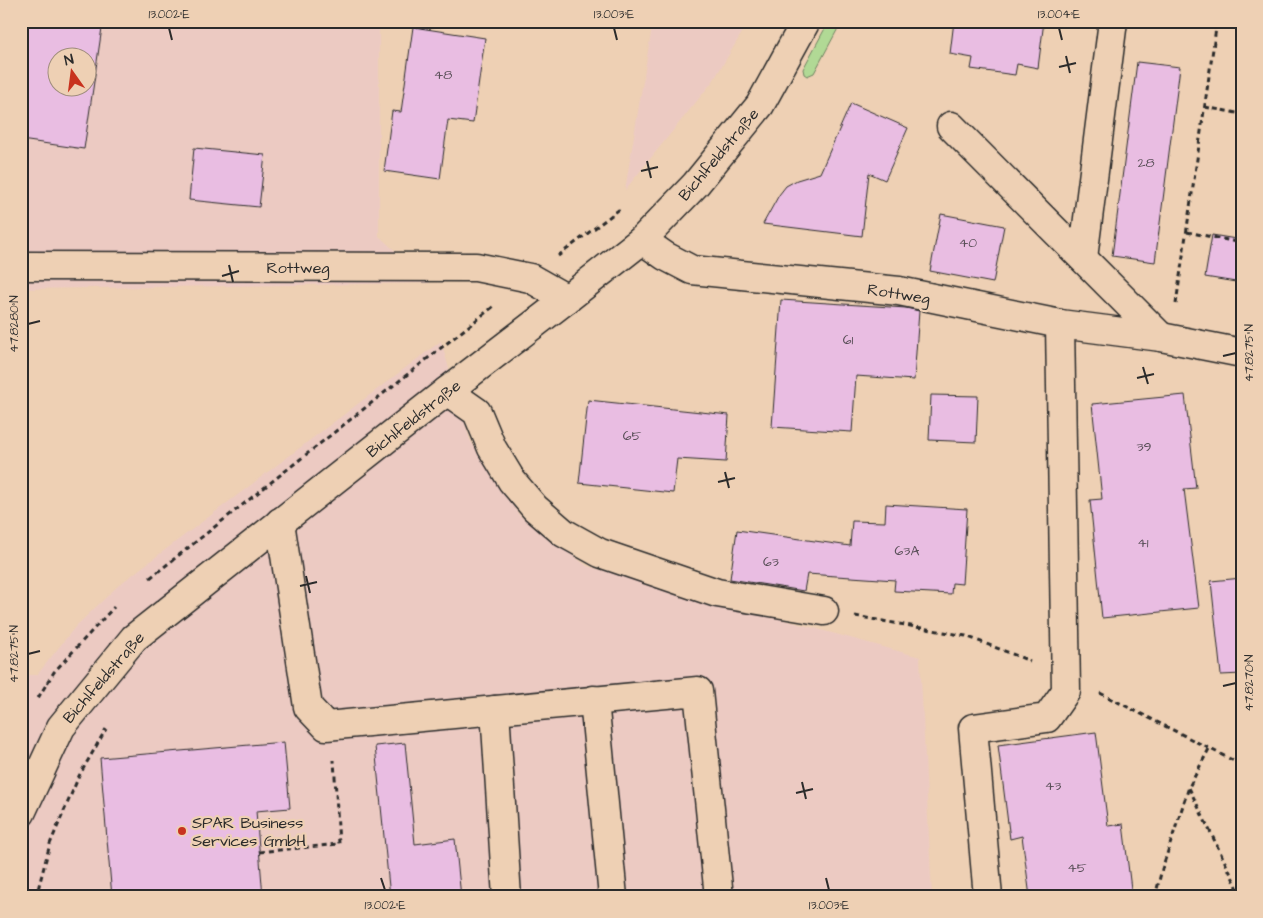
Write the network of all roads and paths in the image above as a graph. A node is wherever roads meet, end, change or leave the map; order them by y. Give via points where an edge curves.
1 (806, 21) edge
2 (1113, 21) edge
3 (1217, 21) edge
4 (1205, 107) junction
5 (1242, 114) edge
6 (951, 126) dead end
7 (1187, 232) junction
8 (642, 240) junction
9 (1242, 243) edge
10 (1083, 258) junction
11 (21, 266) edge
12 (568, 299) junction
13 (1060, 324) junction
14 (1166, 338) junction
15 (1242, 353) edge
16 (447, 391) junction
17 (280, 522) junction
18 (824, 611) joint
19 (1066, 676) junction
20 (594, 700) junction
21 (495, 710) junction
22 (332, 725) junction
23 (106, 729) dead end
24 (1210, 747) junction
25 (1242, 765) edge
26 (1189, 787) junction
27 (21, 813) edge
28 (259, 852) dead end
29 (36, 897) edge
30 (507, 897) edge
31 (613, 897) edge
32 (719, 897) edge
33 (988, 897) edge
34 (1155, 897) edge
35 (1242, 897) edge

1 - 8 street, Bichlfeldstraße via 760,105 695,185
2 - 10 street
3 - 4 path
4 - 5 path
4 - 7 path
6 - 10 street
7 - 9 path
7 - 14 path
8 - 12 street, Bichlfeldstraße
8 - 13 street, Rottweg via 692,270 898,291
10 - 14 street
11 - 12 street, Rottweg via 476,267 530,278
12 - 16 street, Bichlfeldstraße
13 - 14 street, Rottweg
13 - 19 street
14 - 15 street, Rottweg
16 - 17 street, Bichlfeldstraße
16 - 18 street via 477,412 492,448 512,481 564,533 600,553 717,593
17 - 22 street via 308,707 326,726
17 - 27 street, Bichlfeldstraße via 134,638 61,727
18 - 19 path via 966,636
19 - 24 path
19 - 33 street via 1066,691 1047,718 973,728
20 - 21 street
20 - 31 street
20 - 32 street via 698,691
21 - 22 street
21 - 30 street
22 - 28 path via 339,844
23 - 29 path via 79,776 50,844
24 - 25 path
24 - 26 path
26 - 34 path
26 - 35 path

